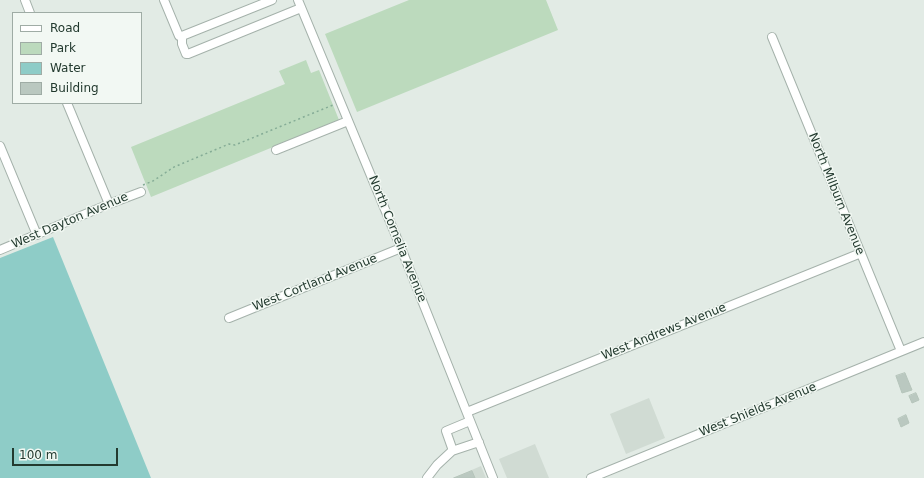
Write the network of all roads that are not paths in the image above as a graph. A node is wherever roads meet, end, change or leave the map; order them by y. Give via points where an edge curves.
1 (25, 0) edge
2 (164, 0) edge
3 (272, 0) edge
4 (298, 0) edge
5 (301, 8) junction
6 (30, 12) edge
7 (182, 36) junction
8 (772, 37) dead end
9 (67, 104) edge
10 (348, 121) junction
11 (0, 146) edge
12 (276, 150) dead end
13 (141, 192) road end
14 (109, 204) junction
15 (37, 236) junction
16 (401, 248) junction
17 (0, 250) edge
18 (861, 253) junction
19 (229, 318) dead end
20 (924, 342) edge
21 (901, 352) junction
22 (467, 412) junction
23 (470, 421) junction
24 (479, 442) junction
25 (452, 451) junction
26 (427, 478) edge
27 (493, 478) edge
28 (591, 478) edge

1 - 6 street
2 - 7 street via 179,36
3 - 7 street
4 - 5 street, North Cornelia Avenue
5 - 7 street via 188,54 182,44
5 - 10 street, North Cornelia Avenue
8 - 18 street, North Milburn Avenue
9 - 14 street
10 - 12 street
10 - 16 street, North Cornelia Avenue
11 - 15 street
13 - 14 street, West Dayton Avenue
14 - 15 street, West Dayton Avenue
15 - 17 street, West Dayton Avenue
16 - 19 street, West Cortland Avenue
16 - 22 street, North Cornelia Avenue
18 - 21 street, North Milburn Avenue
18 - 22 street, West Andrews Avenue
20 - 21 street, West Shields Avenue
21 - 28 street, West Shields Avenue
22 - 23 street, North Cornelia Avenue
23 - 24 street, North Cornelia Avenue
23 - 25 street via 446,431
24 - 25 street
24 - 27 street, North Cornelia Avenue
25 - 26 street

